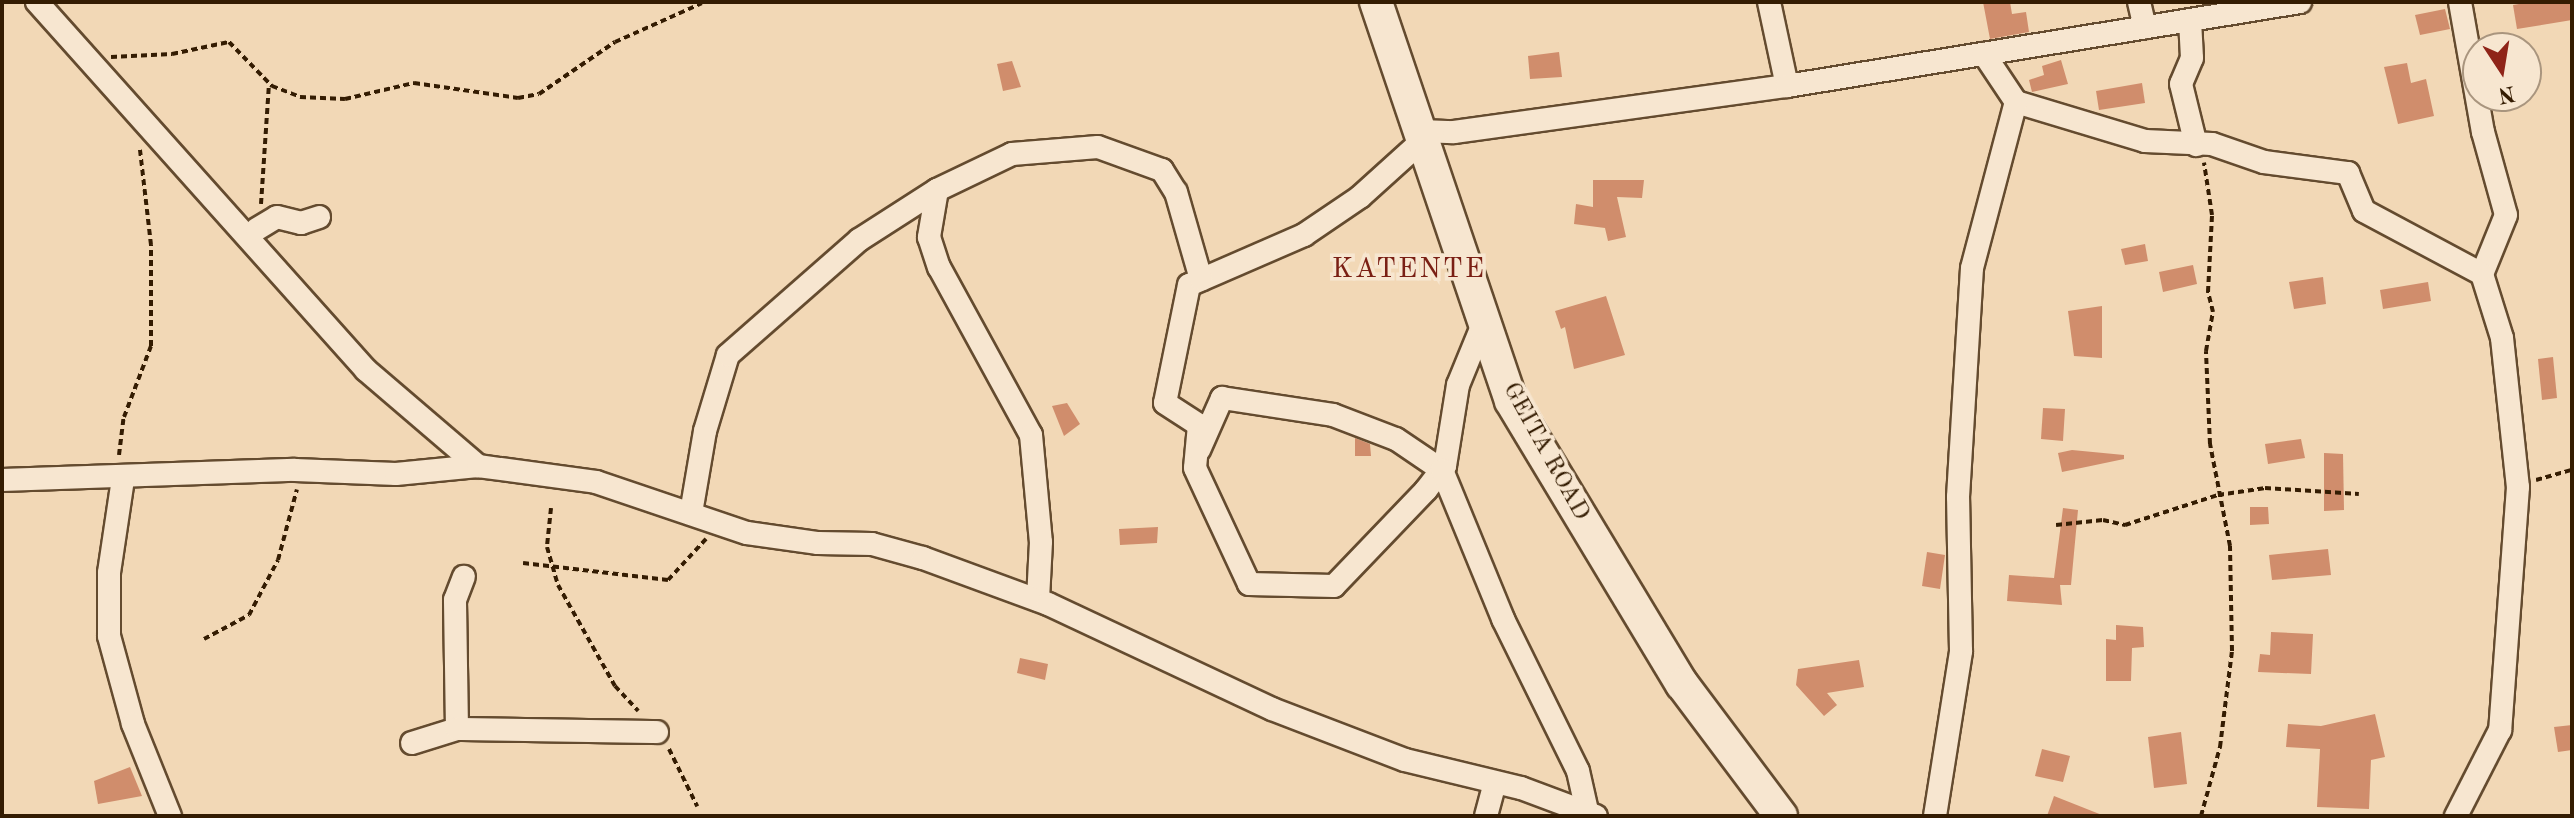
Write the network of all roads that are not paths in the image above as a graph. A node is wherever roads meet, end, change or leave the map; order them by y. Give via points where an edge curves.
1 (37, 2) edge
2 (1769, 2) edge
3 (2139, 2) edge
4 (2300, 2) edge
5 (2460, 2) edge
6 (1376, 3) edge
7 (2190, 20) junction
8 (2145, 27) junction
9 (1984, 54) junction
10 (1787, 86) junction
11 (2016, 102) junction
12 (1421, 135) junction
13 (2196, 145) junction
14 (937, 190) junction
15 (319, 217) dead end
16 (257, 229) road end
17 (2482, 274) junction
18 (1201, 279) junction
19 (1483, 324) junction
20 (1199, 451) junction
21 (478, 466) junction
22 (1442, 470) junction
23 (119, 479) junction
24 (2, 480) edge
25 (691, 513) junction
26 (464, 577) dead end
27 (1038, 600) junction
28 (457, 729) junction
29 (657, 732) road end
30 (412, 743) dead end
31 (1495, 783) junction
32 (1591, 814) edge
33 (170, 816) edge
34 (1486, 816) edge
35 (1781, 816) edge
36 (1935, 816) edge
37 (2456, 816) edge

1 - 21 street via 366,370
2 - 10 street
3 - 8 street
4 - 7 street
5 - 17 street via 2483,132 2506,215
6 - 12 main road, GEITA ROAD
7 - 8 street
7 - 13 street via 2192,58 2181,84
8 - 9 street
9 - 10 street
9 - 11 street
10 - 12 street
11 - 13 street via 2145,141
11 - 36 street via 1972,268 1958,497 1961,651
12 - 18 street via 1360,197 1304,235
12 - 19 main road, GEITA ROAD
13 - 17 street via 2212,144 2264,162 2348,173 2364,211
14 - 18 street via 1012,154 1098,147 1162,170 1176,192
14 - 25 street via 859,240 781,303 728,355 705,431
14 - 27 street via 929,237 939,267 1031,435 1041,542
15 - 16 street via 301,223 277,217
17 - 37 street via 2502,338 2518,487 2500,730
18 - 20 street via 1189,285 1165,403 1199,425
19 - 22 street via 1458,385
19 - 35 main road, GEITA ROAD via 1511,401 1674,671
20 - 22 street via 1222,398 1333,415 1396,439
20 - 22 street via 1195,468 1249,584 1334,586
21 - 23 street via 396,474 295,470
21 - 25 street via 596,482
22 - 32 street via 1503,619 1578,771
23 - 24 street
23 - 33 street via 109,573 109,636 133,724
25 - 27 street via 818,543 872,544
26 - 28 street via 455,600
27 - 31 street via 1272,709 1405,760
28 - 29 street
28 - 30 street
31 - 32 street
31 - 34 street

